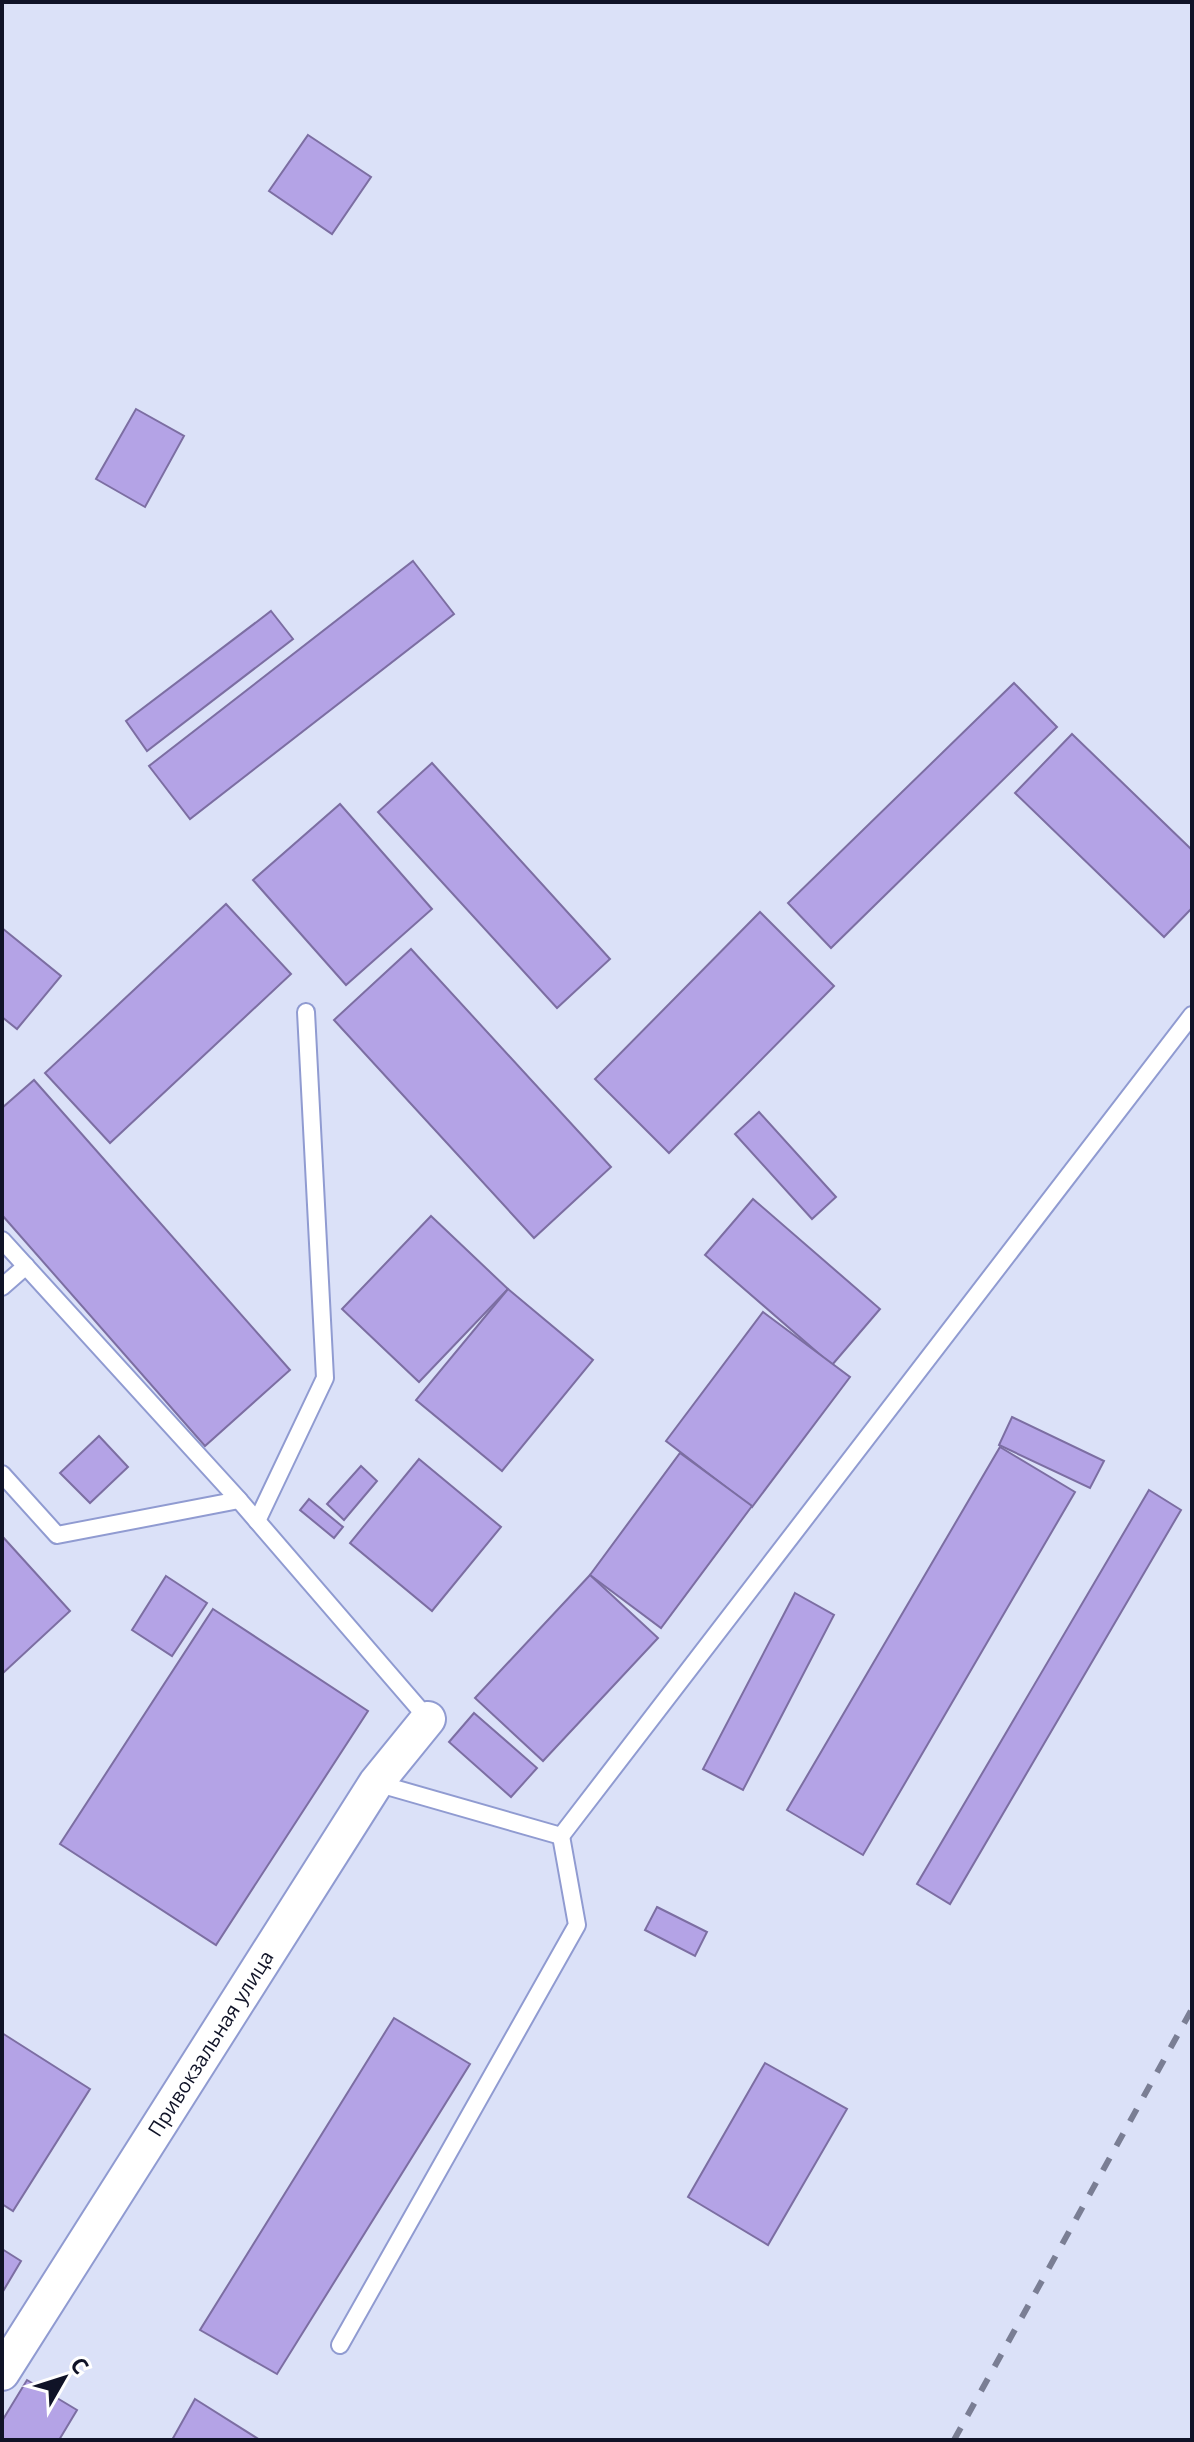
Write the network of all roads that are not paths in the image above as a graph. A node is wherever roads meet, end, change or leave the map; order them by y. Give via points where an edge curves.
1 (306, 1012) dead end
2 (1192, 1015) edge
3 (2, 1240) edge
4 (26, 1266) junction
5 (2, 1287) edge
6 (2, 1474) edge
7 (239, 1500) junction
8 (257, 1521) junction
9 (428, 1719) joint
10 (376, 1783) junction
11 (561, 1836) junction
12 (340, 2345) dead end
13 (2, 2373) edge

1 - 8 lane via 325,1378
2 - 11 lane
3 - 4 lane
4 - 5 lane
4 - 7 lane
6 - 7 lane via 57,1535
7 - 8 lane
8 - 9 lane
9 - 10 street, Привокзальная улица
10 - 11 lane
10 - 13 street, Привокзальная улица
11 - 12 lane via 577,1925

